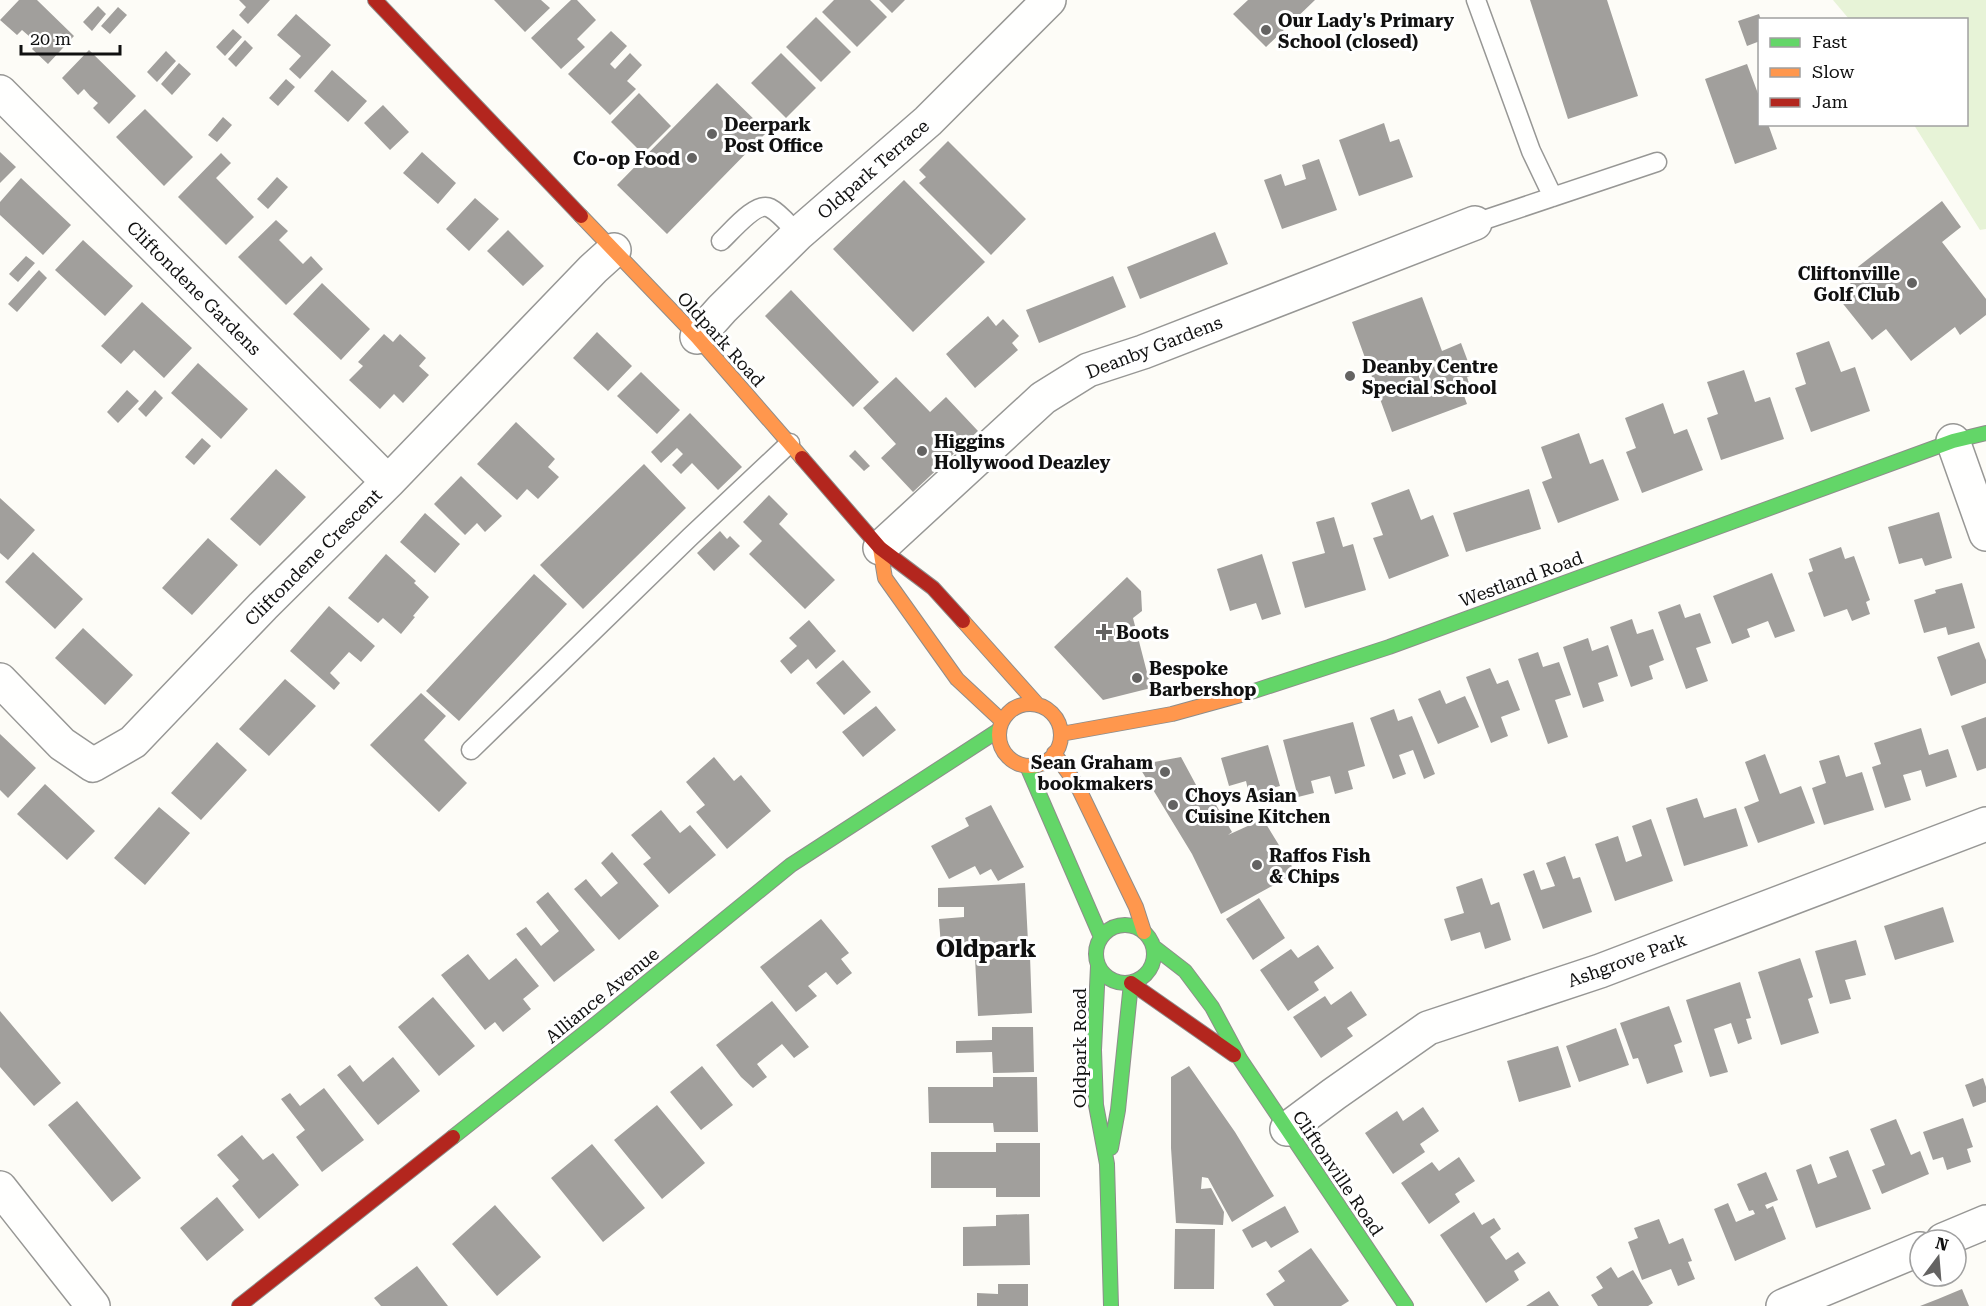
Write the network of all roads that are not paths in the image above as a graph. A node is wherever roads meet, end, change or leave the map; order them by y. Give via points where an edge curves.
1 (1049, 0) edge
2 (1476, 0) edge
3 (391, 5) edge
4 (0, 92) edge
5 (1657, 162) dead end
6 (1553, 196) junction
7 (1475, 223) joint
8 (798, 234) junction
9 (721, 241) dead end
10 (614, 250) junction
11 (697, 337) junction
12 (1986, 433) edge
13 (1953, 441) junction
14 (790, 443) junction
15 (388, 482) junction
16 (1986, 534) edge
17 (880, 548) junction
18 (0, 680) edge
19 (1037, 705) junction
20 (1000, 725) junction
21 (1061, 734) junction
22 (471, 750) dead end
23 (1054, 753) junction
24 (1027, 766) junction
25 (1986, 824) edge
26 (1144, 932) junction
27 (1101, 937) junction
28 (1154, 947) junction
29 (1098, 966) junction
30 (1131, 983) junction
31 (1240, 1059) junction
32 (1287, 1129) junction
33 (1107, 1164) junction
34 (0, 1188) edge
35 (1986, 1222) edge
36 (1968, 1230) edge
37 (1908, 1255) edge
38 (93, 1306) edge
39 (239, 1306) edge
40 (1110, 1306) edge
41 (1406, 1306) edge
42 (1783, 1306) edge

1 - 8 street, Oldpark Terrace via 928,122
2 - 6 lane via 1531,151
3 - 10 main road, Oldpark Road
4 - 15 street, Cliftondene Gardens
5 - 6 lane
6 - 7 lane
7 - 17 street, Deanby Gardens via 1088,370 1043,398
8 - 9 lane via 764,206 756,208
8 - 11 street, Oldpark Terrace
10 - 11 main road, Oldpark Road
10 - 15 street, Cliftondene Crescent
11 - 14 main road, Oldpark Road
12 - 13 main road, Westland Road
13 - 16 street
13 - 21 main road, Westland Road via 1281,683 1180,713
14 - 17 main road, Oldpark Road
14 - 22 lane
15 - 18 street, Cliftondene Crescent via 262,606 133,742 93,765 62,744
17 - 19 main road, Oldpark Road via 933,588
17 - 20 main road via 885,578 957,679
19 - 20 main road via 1016,707
19 - 21 main road via 1054,715
20 - 24 main road via 999,741 1009,758
20 - 39 main road, Alliance Avenue via 790,865
21 - 23 main road
23 - 24 main road via 1046,761
23 - 26 main road via 1077,785 1136,907
24 - 27 main road
25 - 32 street, Ashgrove Park via 1600,971 1428,1028
26 - 27 main road via 1117,926
26 - 28 main road
27 - 29 main road via 1097,946
28 - 30 main road via 1147,974
28 - 31 main road, Cliftonville Road via 1185,971 1212,1007
29 - 30 main road via 1111,980
29 - 33 main road, Oldpark Road via 1096,1105
30 - 31 main road, Cliftonville Road
30 - 33 main road, Oldpark Road via 1118,1110
31 - 32 main road, Cliftonville Road
32 - 41 main road, Cliftonville Road
33 - 40 main road, Oldpark Road
34 - 38 street
35 - 36 street
37 - 42 street

